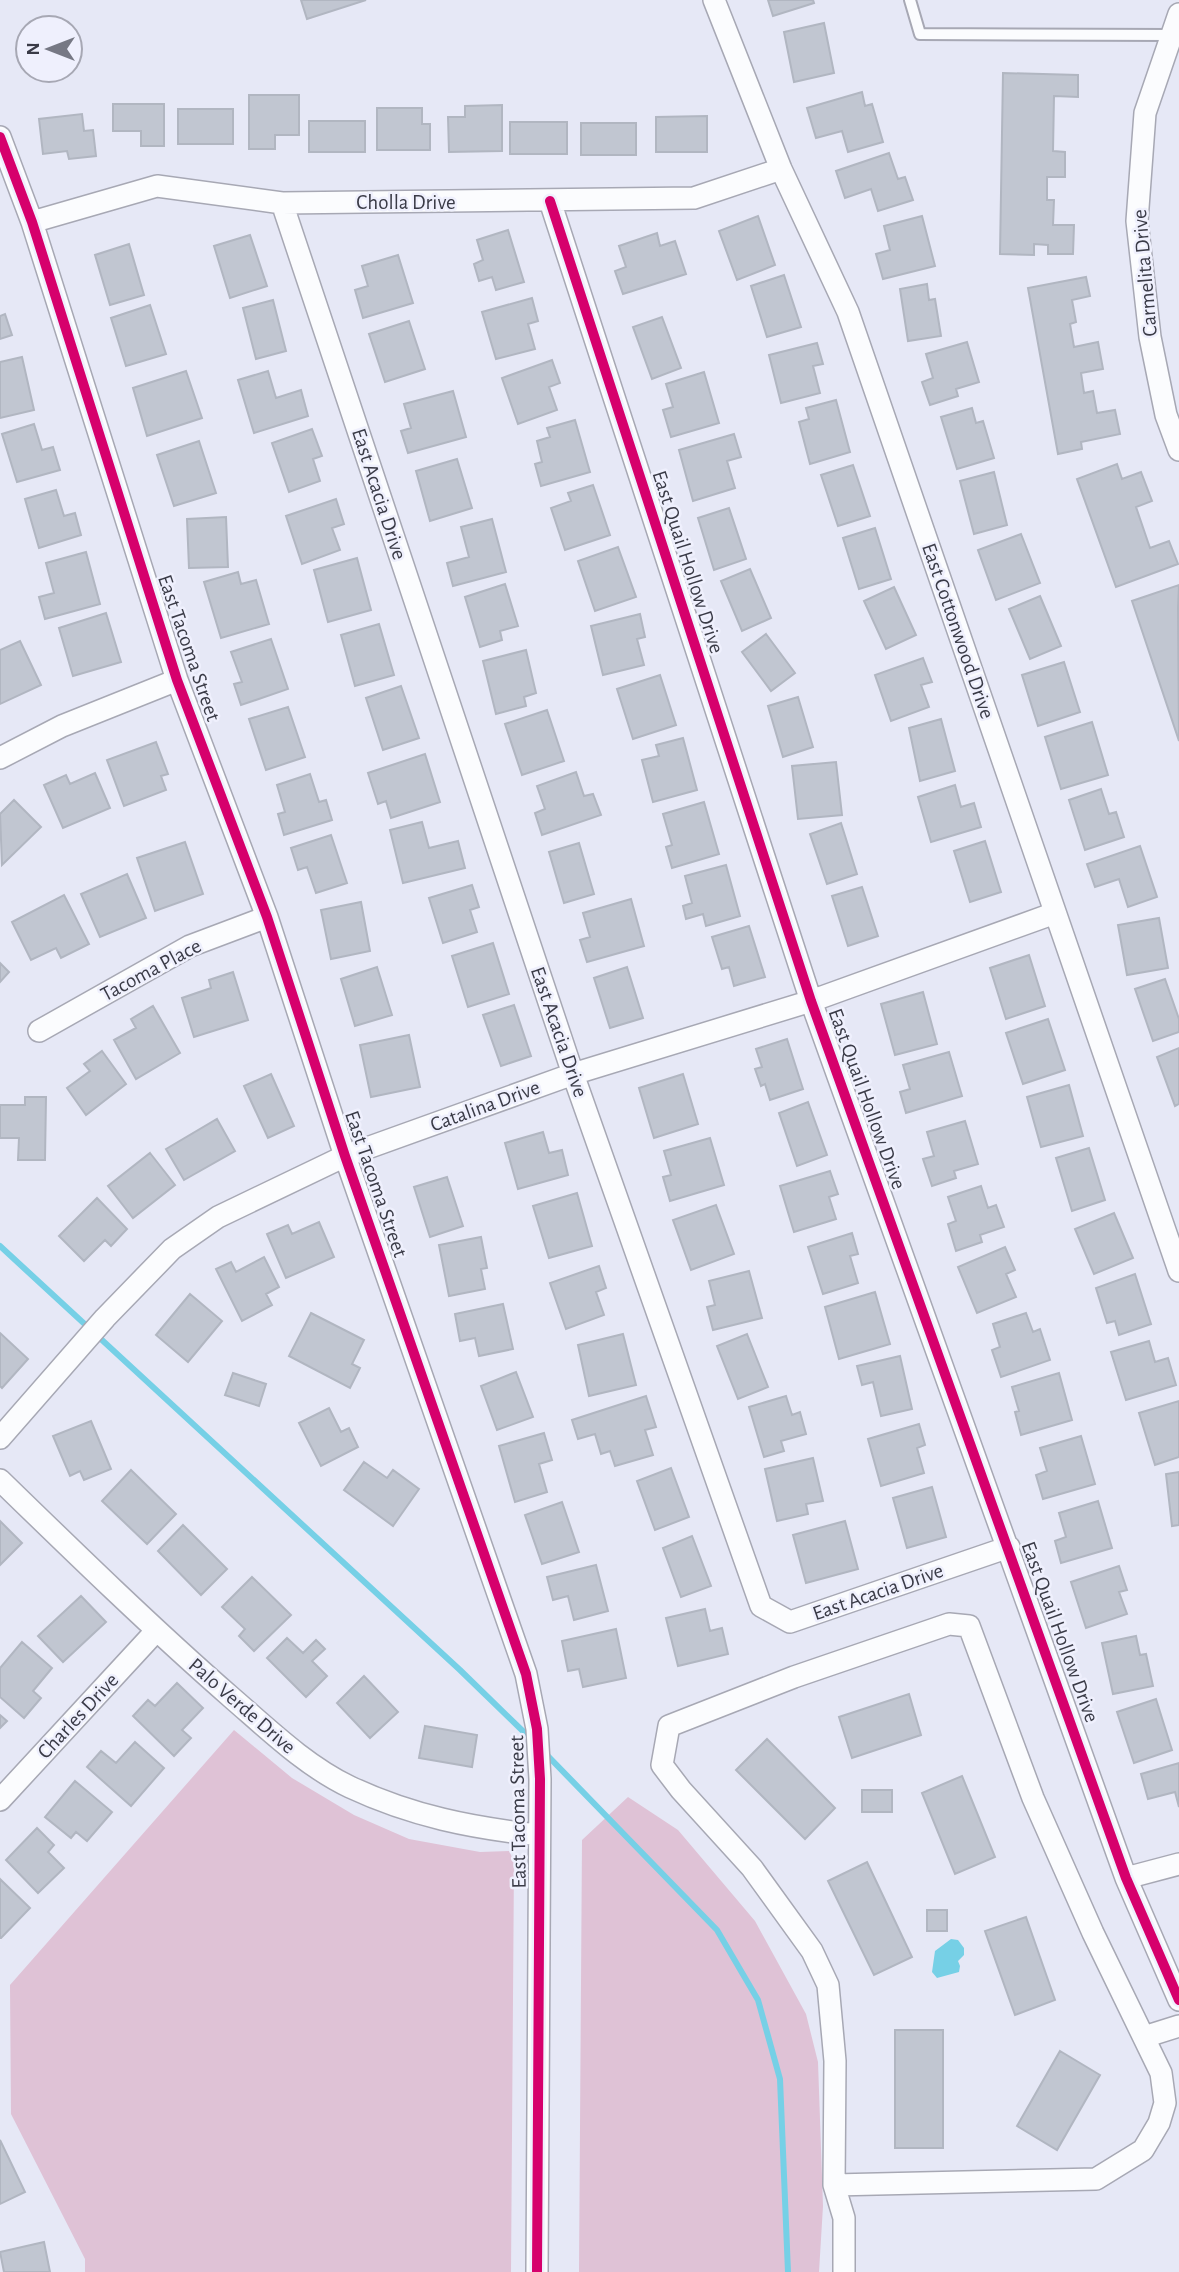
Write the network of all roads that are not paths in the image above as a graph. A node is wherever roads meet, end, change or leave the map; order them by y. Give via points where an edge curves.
1 (715, 0) edge
2 (910, 0) edge
3 (1179, 14) edge
4 (1172, 35) junction
5 (0, 137) edge
6 (781, 169) junction
7 (550, 201) junction
8 (282, 203) junction
9 (32, 222) junction
10 (1179, 450) edge
11 (177, 680) junction
12 (0, 758) edge
13 (1055, 913) junction
14 (267, 917) junction
15 (811, 1001) junction
16 (39, 1031) dead end
17 (573, 1074) junction
18 (345, 1156) junction
19 (1179, 1271) edge
20 (0, 1438) edge
21 (0, 1480) edge
22 (1009, 1547) junction
23 (156, 1631) junction
24 (0, 1800) edge
25 (539, 1835) junction
26 (1179, 1864) edge
27 (1126, 1878) junction
28 (1179, 2000) edge
29 (1179, 2026) edge
30 (1144, 2037) junction
31 (834, 2185) junction
32 (537, 2272) edge
33 (844, 2272) edge

1 - 6 street, East Cottonwood Drive
2 - 4 lane via 920,34
3 - 4 street, Carmelita Drive
4 - 10 street, Carmelita Drive via 1145,113 1137,221 1150,337 1166,415
5 - 9 street, East Tacoma Street
6 - 7 street, Cholla Drive via 694,198
6 - 13 street, East Cottonwood Drive via 848,312
7 - 8 street, Cholla Drive
7 - 15 street, East Quail Hollow Drive
8 - 9 street, Cholla Drive via 157,186
8 - 17 street, East Acacia Drive
9 - 11 street, East Tacoma Street
11 - 12 street via 62,726
11 - 14 street, East Tacoma Street
13 - 15 street, Catalina Drive
13 - 19 street, East Cottonwood Drive
14 - 16 street, Tacoma Place via 190,946
14 - 18 street, East Tacoma Street
15 - 17 street, Catalina Drive
15 - 22 street, East Quail Hollow Drive
17 - 18 street, Catalina Drive
17 - 22 street, East Acacia Drive via 761,1606 790,1622
18 - 20 street, Catalina Drive via 218,1217 172,1249
18 - 25 street, East Tacoma Street via 527,1674 537,1729
21 - 23 street, Palo Verde Drive
22 - 27 street, East Quail Hollow Drive
23 - 24 street, Charles Drive
23 - 25 street, Palo Verde Drive via 300,1756 348,1786 410,1812 481,1829
25 - 32 street, East Tacoma Street
26 - 27 street
27 - 28 street, East Quail Hollow Drive
29 - 30 street
30 - 31 street via 1161,2073 1162,2113 1143,2150 1096,2179
30 - 31 street via 1033,1798 969,1626 949,1624 669,1726 662,1765 752,1868 812,1951 828,1985 835,2061
31 - 33 street via 844,2218

